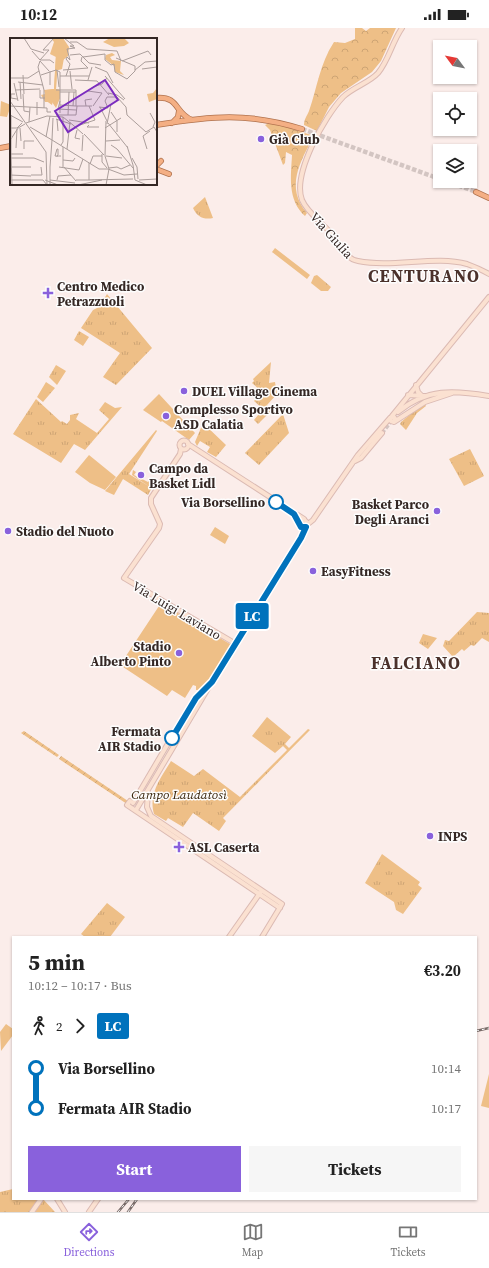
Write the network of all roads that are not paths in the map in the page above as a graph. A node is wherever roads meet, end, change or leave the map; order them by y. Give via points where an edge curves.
1 (402, 28) edge
2 (157, 98) edge
3 (179, 111) junction
4 (194, 120) junction
5 (171, 123) junction
6 (158, 125) edge
7 (302, 129) tunnel mouth
8 (10, 146) edge
9 (0, 148) edge
10 (157, 161) edge
11 (157, 166) edge
12 (157, 168) edge
13 (169, 174) dead end
14 (476, 192) tunnel mouth
15 (489, 198) edge
16 (489, 274) edge
17 (489, 297) edge
18 (416, 385) junction
19 (456, 391) junction
20 (408, 396) junction
21 (424, 396) junction
22 (489, 396) edge
23 (398, 412) tunnel mouth
24 (392, 419) junction
25 (382, 433) tunnel mouth
26 (188, 444) junction
27 (181, 449) junction
28 (186, 449) junction
29 (209, 458) junction
30 (355, 462) junction
31 (313, 520) junction
32 (305, 523) junction
33 (301, 538) junction
34 (237, 640) junction
35 (231, 641) junction
36 (232, 648) junction
37 (212, 682) junction
38 (199, 694) junction
39 (203, 698) junction
40 (188, 711) junction
41 (194, 714) junction
42 (184, 717) junction
43 (190, 722) junction
44 (162, 754) junction
45 (168, 758) junction
46 (149, 789) junction
47 (130, 803) junction
48 (139, 805) junction
49 (136, 810) junction
50 (261, 893) junction
51 (230, 936) edge
52 (263, 936) edge
53 (40, 1200) edge
54 (58, 1200) edge
55 (97, 1200) edge
56 (32, 1212) edge
57 (65, 1212) edge
58 (89, 1212) edge

1 - 16 main road, Via Giulia via 377,74 351,90 334,108 302,171 300,186 303,201 348,257 356,261 447,262 466,264
2 - 3 highway via 169,98 174,101
3 - 4 highway
3 - 5 highway via 178,117
4 - 5 highway
4 - 7 highway via 228,116 253,117
5 - 6 highway
8 - 9 highway
10 - 11 highway via 161,161
12 - 13 highway
14 - 15 highway
17 - 18 main road
18 - 20 main road
18 - 21 main road via 418,392
19 - 21 main road
19 - 22 main road
19 - 24 main road via 430,399
20 - 21 main road
20 - 24 main road
21 - 23 main road
24 - 30 main road via 382,427
25 - 30 main road
26 - 27 main road via 184,440 180,442
26 - 28 main road
26 - 29 main road
27 - 28 main road
27 - 35 main road, Via Luigi Laviano via 151,498 159,528 124,578
28 - 29 main road via 192,449
29 - 32 main road
30 - 31 main road
31 - 32 main road
31 - 33 main road
32 - 33 main road
33 - 34 main road
34 - 35 main road
34 - 36 main road
35 - 36 main road
36 - 37 main road
37 - 38 main road
37 - 39 main road
38 - 39 main road
38 - 40 main road
39 - 41 main road
40 - 41 main road
40 - 42 main road
41 - 43 main road
42 - 43 main road
42 - 44 main road
43 - 45 main road
44 - 45 main road
44 - 47 main road
45 - 46 main road
46 - 48 main road
46 - 50 main road via 147,807 151,816
47 - 48 main road
47 - 49 main road
48 - 49 main road
49 - 50 main road
50 - 51 main road
50 - 52 main road via 280,908
53 - 56 main road
54 - 57 main road
55 - 58 main road

